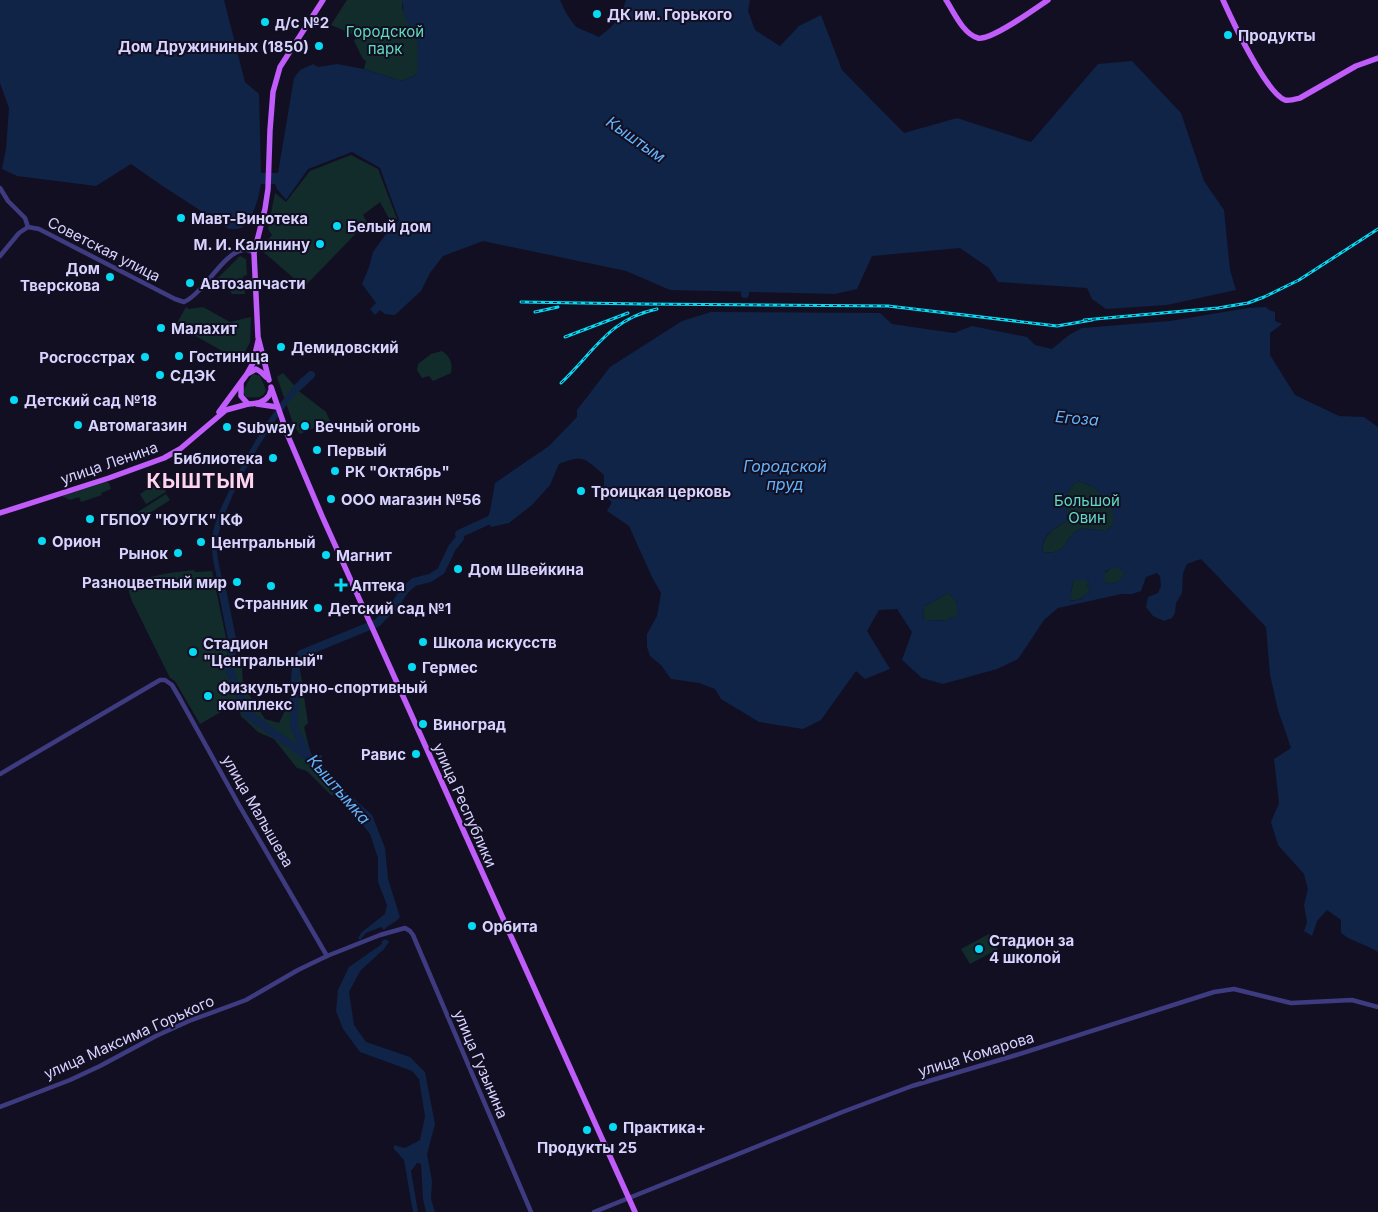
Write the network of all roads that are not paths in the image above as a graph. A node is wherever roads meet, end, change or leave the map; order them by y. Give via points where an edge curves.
1 (323, 0) edge
2 (946, 0) edge
3 (1048, 0) edge
4 (1223, 0) edge
5 (1378, 58) edge
6 (0, 188) edge
7 (28, 227) junction
8 (254, 253) junction
9 (0, 256) edge
10 (258, 336) junction
11 (247, 374) junction
12 (268, 380) junction
13 (241, 384) junction
14 (271, 387) junction
15 (250, 404) junction
16 (277, 408) junction
17 (215, 418) junction
18 (0, 513) edge
19 (0, 774) edge
20 (405, 928) joint
21 (327, 956) junction
22 (1378, 1007) edge
23 (0, 1107) edge
24 (628, 1197) junction
25 (531, 1212) edge
26 (594, 1212) edge
27 (634, 1212) edge

1 - 8 main road via 277,75 271,111 268,189
2 - 3 main road via 964,28 977,38 985,38 1006,27
4 - 5 main road via 1245,46 1275,92 1285,100 1300,98 1356,66
6 - 7 street, Советская улица via 25,218
7 - 8 street, Советская улица via 39,228 184,302 196,294 234,254 242,250
7 - 9 street
8 - 10 main road
10 - 11 main road via 253,363
10 - 12 main road
11 - 12 main road via 256,370 265,374
11 - 13 main road
12 - 14 main road
13 - 15 main road via 241,396
13 - 17 main road
14 - 15 main road via 268,397
14 - 16 main road, улица Республики
15 - 16 main road
15 - 17 main road via 233,407
16 - 24 main road, улица Республики via 322,516
17 - 18 main road, улица Ленина via 180,449 158,461
19 - 21 street, улица Малышева via 165,680 172,685
20 - 21 street, улица Максима Горького
20 - 25 street, улица Гузынина via 413,935
21 - 23 street, улица Максима Горького via 246,1000 156,1036 70,1080
22 - 24 street, улица Комарова via 1352,1000 1292,1003 1234,990 1214,992 912,1086
24 - 26 street, улица Комарова
24 - 27 main road, улица Республики

